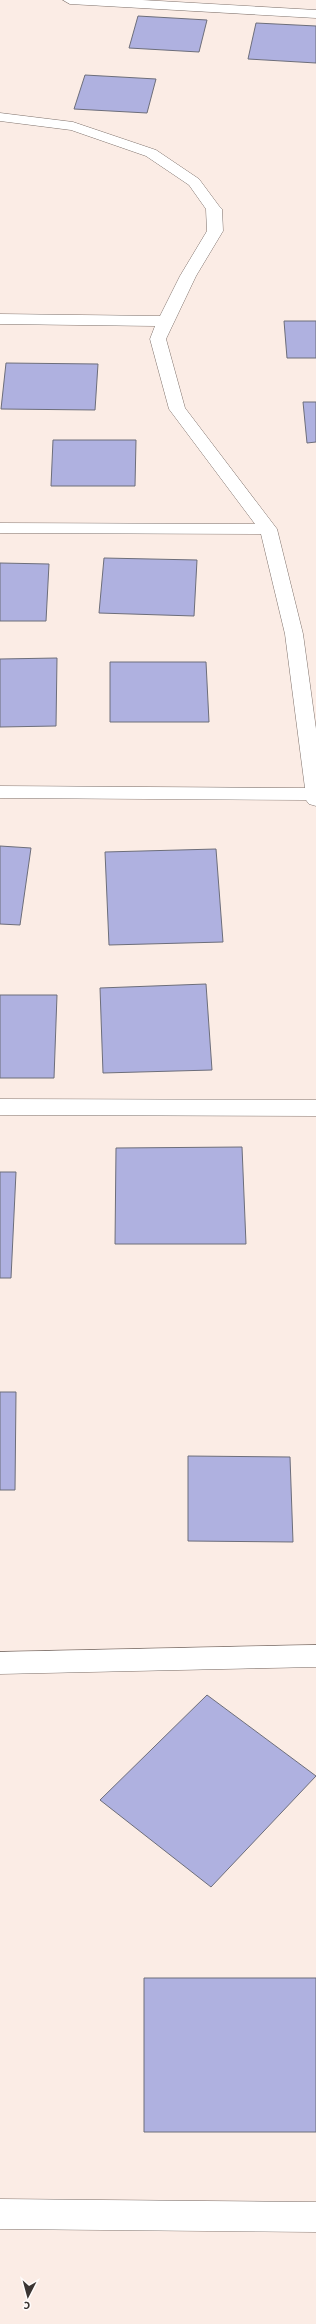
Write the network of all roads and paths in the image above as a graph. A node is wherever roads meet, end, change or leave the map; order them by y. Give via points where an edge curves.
1 (70, 0) edge
2 (316, 14) edge
3 (0, 117) edge
4 (0, 319) edge
5 (165, 321) junction
6 (0, 528) edge
7 (268, 530) junction
8 (0, 792) edge
9 (316, 797) edge
10 (0, 1107) edge
11 (316, 1108) edge
12 (316, 1656) edge
13 (0, 1663) edge
14 (0, 2214) edge
15 (316, 2216) edge

1 - 2 street
3 - 5 street via 73,126 151,153 194,182 214,209 215,231
4 - 5 street
5 - 7 street via 158,339 177,409
6 - 7 street
7 - 9 street via 294,634
8 - 9 street
10 - 11 street
12 - 13 street
14 - 15 street

